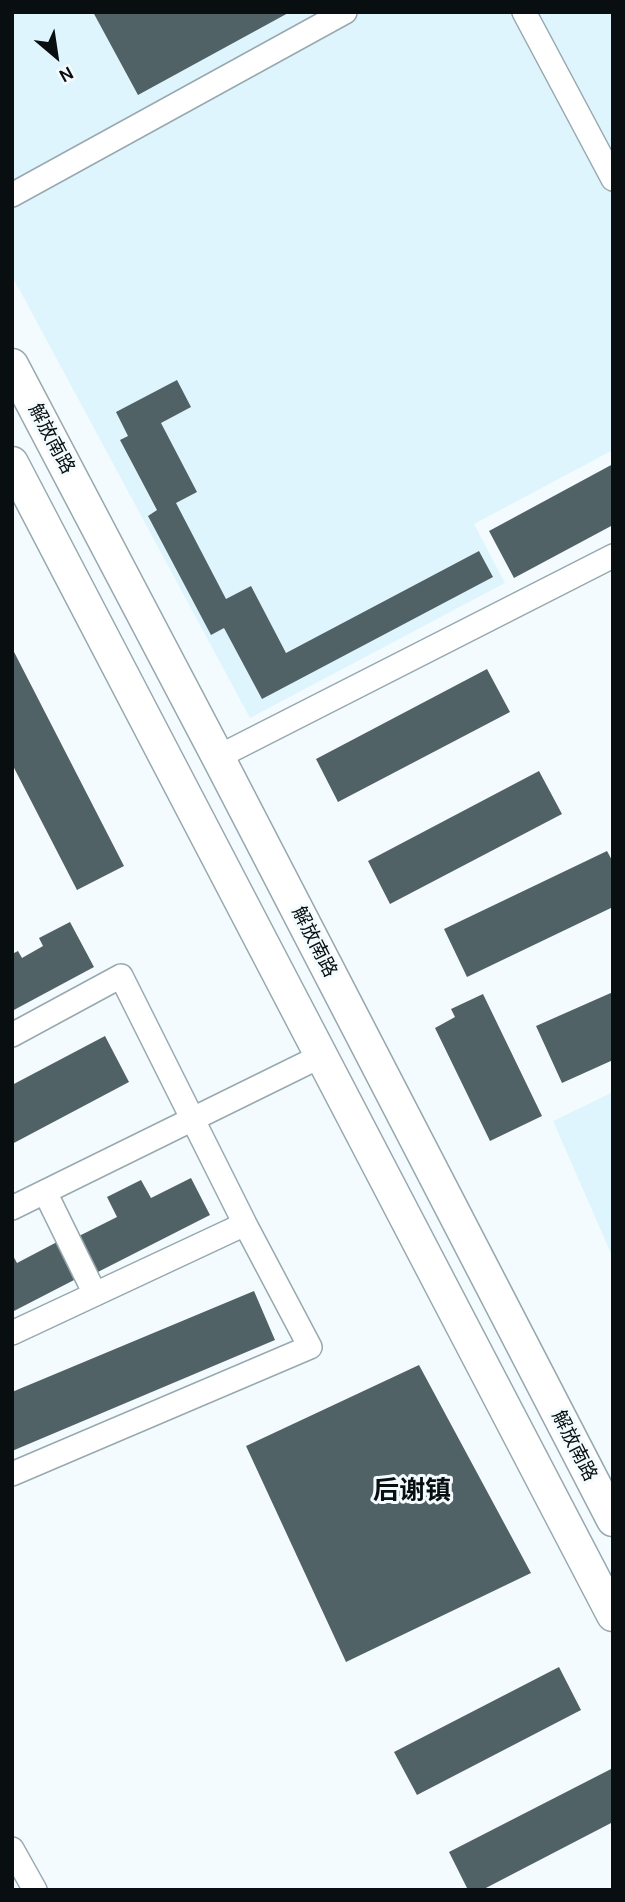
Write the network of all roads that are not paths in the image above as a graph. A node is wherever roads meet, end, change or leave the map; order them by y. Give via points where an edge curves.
1 (345, 12) edge
2 (524, 12) edge
3 (613, 179) edge
4 (12, 195) edge
5 (12, 365) edge
6 (12, 463) edge
7 (613, 556) edge
8 (218, 757) junction
9 (12, 1035) edge
10 (321, 1056) junction
11 (194, 1119) junction
12 (45, 1192) junction
13 (12, 1208) edge
14 (245, 1224) junction
15 (95, 1294) junction
16 (12, 1333) edge
17 (12, 1474) edge
18 (613, 1520) edge
19 (613, 1615) edge
20 (12, 1849) edge
21 (35, 1890) edge

1 - 4 street
2 - 3 street
5 - 8 main road, 解放南路
6 - 10 main road
7 - 8 street
8 - 18 main road, 解放南路
9 - 11 street via 121,976
10 - 11 street
10 - 19 main road
11 - 12 street
11 - 14 street
12 - 13 street
12 - 15 street
14 - 15 street
14 - 17 street via 310,1347
15 - 16 street
20 - 21 street

